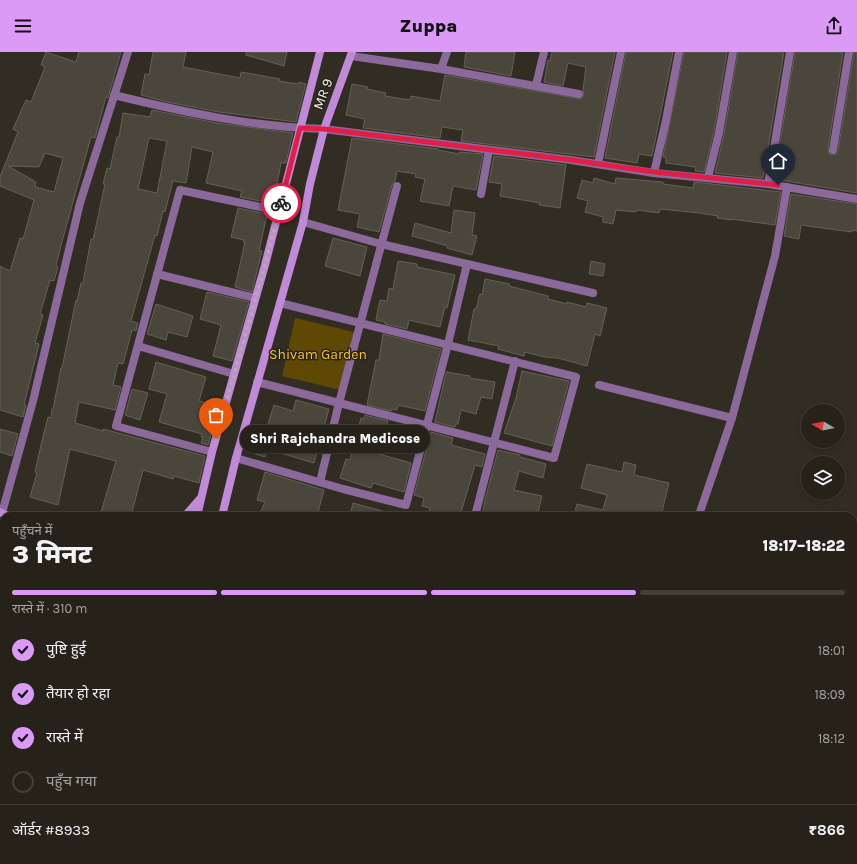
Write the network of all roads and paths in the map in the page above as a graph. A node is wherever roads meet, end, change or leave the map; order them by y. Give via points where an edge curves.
1 (128, 52) edge
2 (320, 52) edge
3 (447, 52) edge
4 (544, 52) edge
5 (620, 52) edge
6 (679, 52) edge
7 (733, 52) edge
8 (790, 52) edge
9 (849, 52) edge
10 (351, 54) edge
11 (441, 69) junction
12 (536, 85) junction
13 (579, 94) dead end
14 (114, 96) junction
15 (300, 128) junction
16 (324, 129) junction
17 (489, 150) junction
18 (833, 150) dead end
19 (598, 164) junction
20 (654, 172) junction
21 (708, 177) junction
22 (768, 184) junction
23 (397, 186) dead end
24 (787, 187) junction
25 (481, 194) dead end
26 (857, 198) edge
27 (279, 211) junction
28 (303, 222) junction
29 (381, 244) junction
30 (467, 264) junction
31 (157, 274) junction
32 (593, 293) dead end
33 (256, 298) junction
34 (280, 303) junction
35 (361, 323) junction
36 (448, 344) junction
37 (138, 346) junction
38 (515, 361) junction
39 (234, 374) junction
40 (257, 382) junction
41 (599, 385) dead end
42 (339, 403) junction
43 (732, 418) junction
44 (427, 425) junction
45 (494, 443) junction
46 (212, 452) junction
47 (236, 458) junction
48 (320, 482) junction
49 (201, 499) junction
50 (3, 512) edge
51 (188, 512) edge
52 (198, 512) edge
53 (223, 512) edge
54 (476, 512) edge
55 (700, 512) dead end

1 - 14 street
2 - 15 main road, MR 9
3 - 11 street
4 - 12 street
5 - 19 street
6 - 20 street
7 - 21 street via 719,133
8 - 22 street
9 - 18 street
10 - 11 street
10 - 16 main road, MR 9
11 - 12 street
12 - 13 street
14 - 15 street via 170,109
14 - 50 street via 80,203 33,401
15 - 16 street
15 - 27 main road, MR 9
16 - 17 street
16 - 28 main road, MR 9
17 - 19 street
17 - 25 street
19 - 20 street
20 - 21 street
21 - 22 street
22 - 24 street
23 - 29 street
24 - 26 street
24 - 43 street via 775,256
27 - 31 street via 180,190
27 - 33 main road, MR 9
28 - 29 street
28 - 34 main road, MR 9
29 - 30 street
29 - 35 street
30 - 32 street
30 - 36 street
31 - 33 street
31 - 37 street
33 - 39 main road, MR 9
34 - 35 street
34 - 40 main road, MR 9
35 - 36 street
35 - 42 street
36 - 38 street
36 - 44 street
37 - 39 street
37 - 46 street via 116,426
38 - 45 street
38 - 45 street via 576,376 554,458
39 - 46 main road, MR 9
40 - 42 street
40 - 47 main road, MR 9
41 - 43 street
42 - 44 street
42 - 48 street
43 - 55 street
44 - 45 street
44 - 48 street via 406,505
45 - 54 street
46 - 49 main road, MR 9
47 - 48 street
47 - 53 main road, MR 9
49 - 51 main road
49 - 52 main road, MR 9

